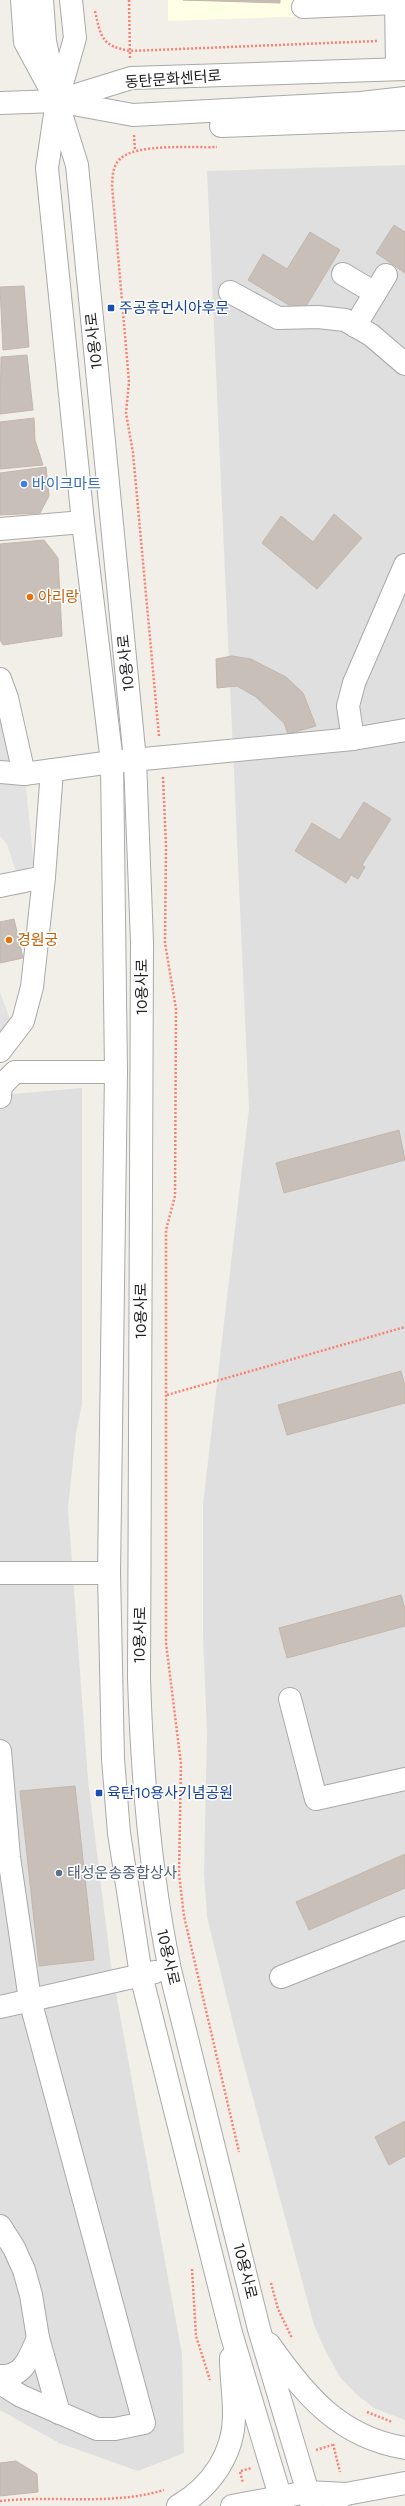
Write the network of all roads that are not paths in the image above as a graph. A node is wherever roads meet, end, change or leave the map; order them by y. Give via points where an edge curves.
1 (22, 0) edge
2 (42, 0) edge
3 (56, 0) edge
4 (71, 0) edge
5 (396, 2) edge
6 (303, 7) dead end
7 (401, 69) edge
8 (405, 98) edge
9 (56, 101) junction
10 (0, 103) edge
11 (405, 119) edge
12 (343, 274) dead end
13 (386, 275) dead end
14 (230, 292) dead end
15 (375, 293) junction
16 (355, 326) junction
17 (405, 364) edge
18 (83, 522) junction
19 (0, 530) edge
20 (405, 565) edge
21 (0, 679) edge
22 (405, 730) edge
23 (353, 739) junction
24 (135, 760) junction
25 (112, 762) junction
26 (52, 770) junction
27 (0, 772) edge
28 (24, 774) junction
29 (44, 877) junction
30 (0, 886) edge
31 (0, 1050) edge
32 (116, 1072) junction
33 (0, 1097) edge
34 (0, 1573) edge
35 (109, 1573) junction
36 (290, 1699) dead end
37 (0, 1751) edge
38 (405, 1779) edge
39 (4, 1858) edge
40 (405, 1928) edge
41 (170, 1970) junction
42 (141, 1975) junction
43 (282, 1977) dead end
44 (30, 2000) junction
45 (0, 2007) edge
46 (0, 2226) edge
47 (259, 2329) junction
48 (231, 2333) junction
49 (38, 2338) junction
50 (0, 2376) edge
51 (0, 2383) edge
52 (59, 2412) junction
53 (405, 2448) edge
54 (405, 2483) edge
55 (175, 2497) edge
56 (314, 2501) edge
57 (282, 2502) edge
58 (232, 2506) edge

1 - 9 street, 10용사로 via 25,42
2 - 9 street via 45,41
3 - 9 street via 60,40
4 - 9 street, 10용사로 via 75,38
5 - 6 street
5 - 7 street via 396,40
7 - 9 street, 동탄문화센터로 via 131,78
8 - 9 street via 360,103 133,115
9 - 10 street
9 - 11 street via 134,129
9 - 18 street, 10용사로 via 48,168
9 - 24 street, 10용사로 via 77,166
12 - 15 street
13 - 15 street
14 - 16 street via 278,318 318,317 345,320
15 - 16 street
16 - 17 street via 371,335
18 - 19 street
18 - 25 street, 10용사로
20 - 23 street via 354,683 348,706
21 - 28 street via 7,698
22 - 23 street
23 - 24 street
24 - 25 street
24 - 41 street, 10용사로 via 142,957 139,1678 141,1737 152,1869
25 - 26 street
25 - 32 street, 10용사로
26 - 28 street
26 - 29 street
27 - 28 street
29 - 30 street
29 - 31 street via 32,987 23,1021
32 - 33 street via 15,1072 1,1086
32 - 35 street, 10용사로
34 - 35 street
35 - 42 street, 10용사로 via 113,1759 119,1833
36 - 38 street via 316,1799
37 - 39 street
39 - 44 street
40 - 43 street
41 - 42 street
41 - 47 street, 10용사로
42 - 44 street
42 - 48 street, 10용사로
44 - 45 street
44 - 52 street via 144,2422 115,2429 97,2428
46 - 49 street via 24,2270
47 - 53 street via 298,2385 319,2405 344,2425 365,2436
47 - 56 street, 10용사로
48 - 55 street via 233,2436 222,2463 209,2481 190,2499
48 - 57 street, 10용사로
49 - 50 street via 26,2366 19,2372
49 - 52 street
51 - 52 street
54 - 56 street
56 - 57 street
57 - 58 street

